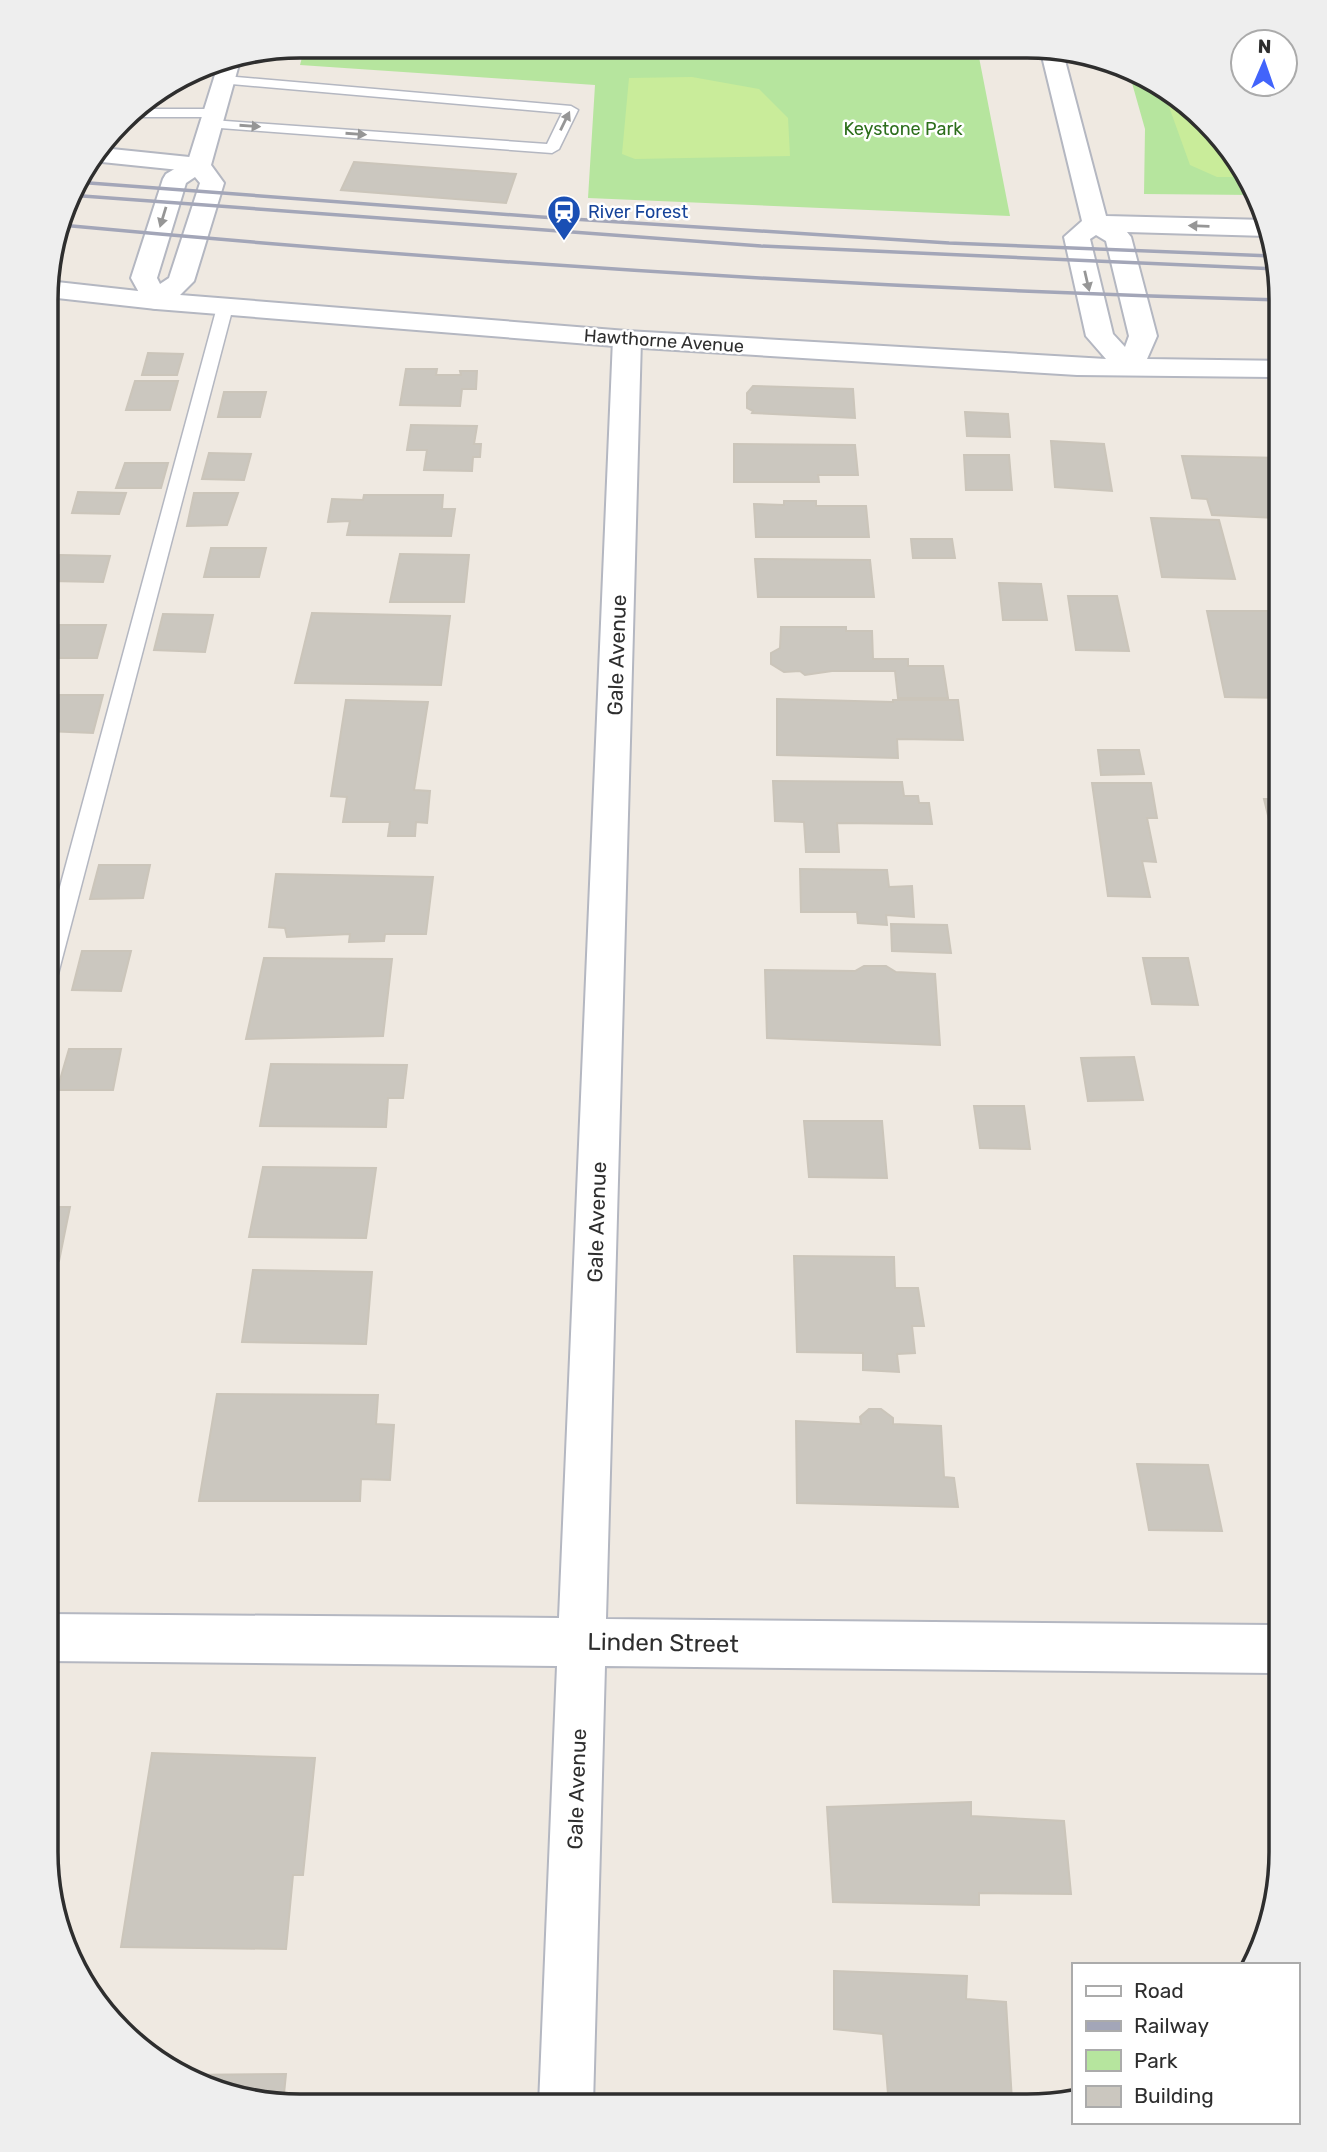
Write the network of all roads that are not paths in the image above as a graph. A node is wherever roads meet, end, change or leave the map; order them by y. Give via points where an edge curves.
1 (1054, 60) edge
2 (228, 70) edge
3 (146, 113) edge
4 (213, 118) junction
5 (106, 156) edge
6 (199, 165) junction
7 (1095, 223) junction
8 (1258, 228) edge
9 (59, 290) edge
10 (156, 301) junction
11 (225, 307) junction
12 (627, 339) junction
13 (1130, 368) junction
14 (1269, 369) edge
15 (58, 933) edge
16 (58, 1637) edge
17 (582, 1642) junction
18 (1269, 1649) edge
19 (566, 2094) edge

1 - 7 street
2 - 4 street
4 -> 2 lane via 552,149 571,110
3 - 4 lane
4 - 6 street
5 - 6 street
6 - 10 street via 212,183 181,281
6 -> 10 street via 174,180 144,278
8 -> 7 street
7 - 13 street via 1118,237 1143,336
7 -> 13 street via 1077,237 1100,336
9 - 10 street, Hawthorne Avenue
10 - 11 street, Hawthorne Avenue
11 - 12 street, Hawthorne Avenue
11 - 15 lane
12 - 13 street, Hawthorne Avenue
12 - 17 street, Gale Avenue
13 - 14 street, Hawthorne Avenue
16 - 17 street, Linden Street
17 - 18 street, Linden Street
17 - 19 street, Gale Avenue

